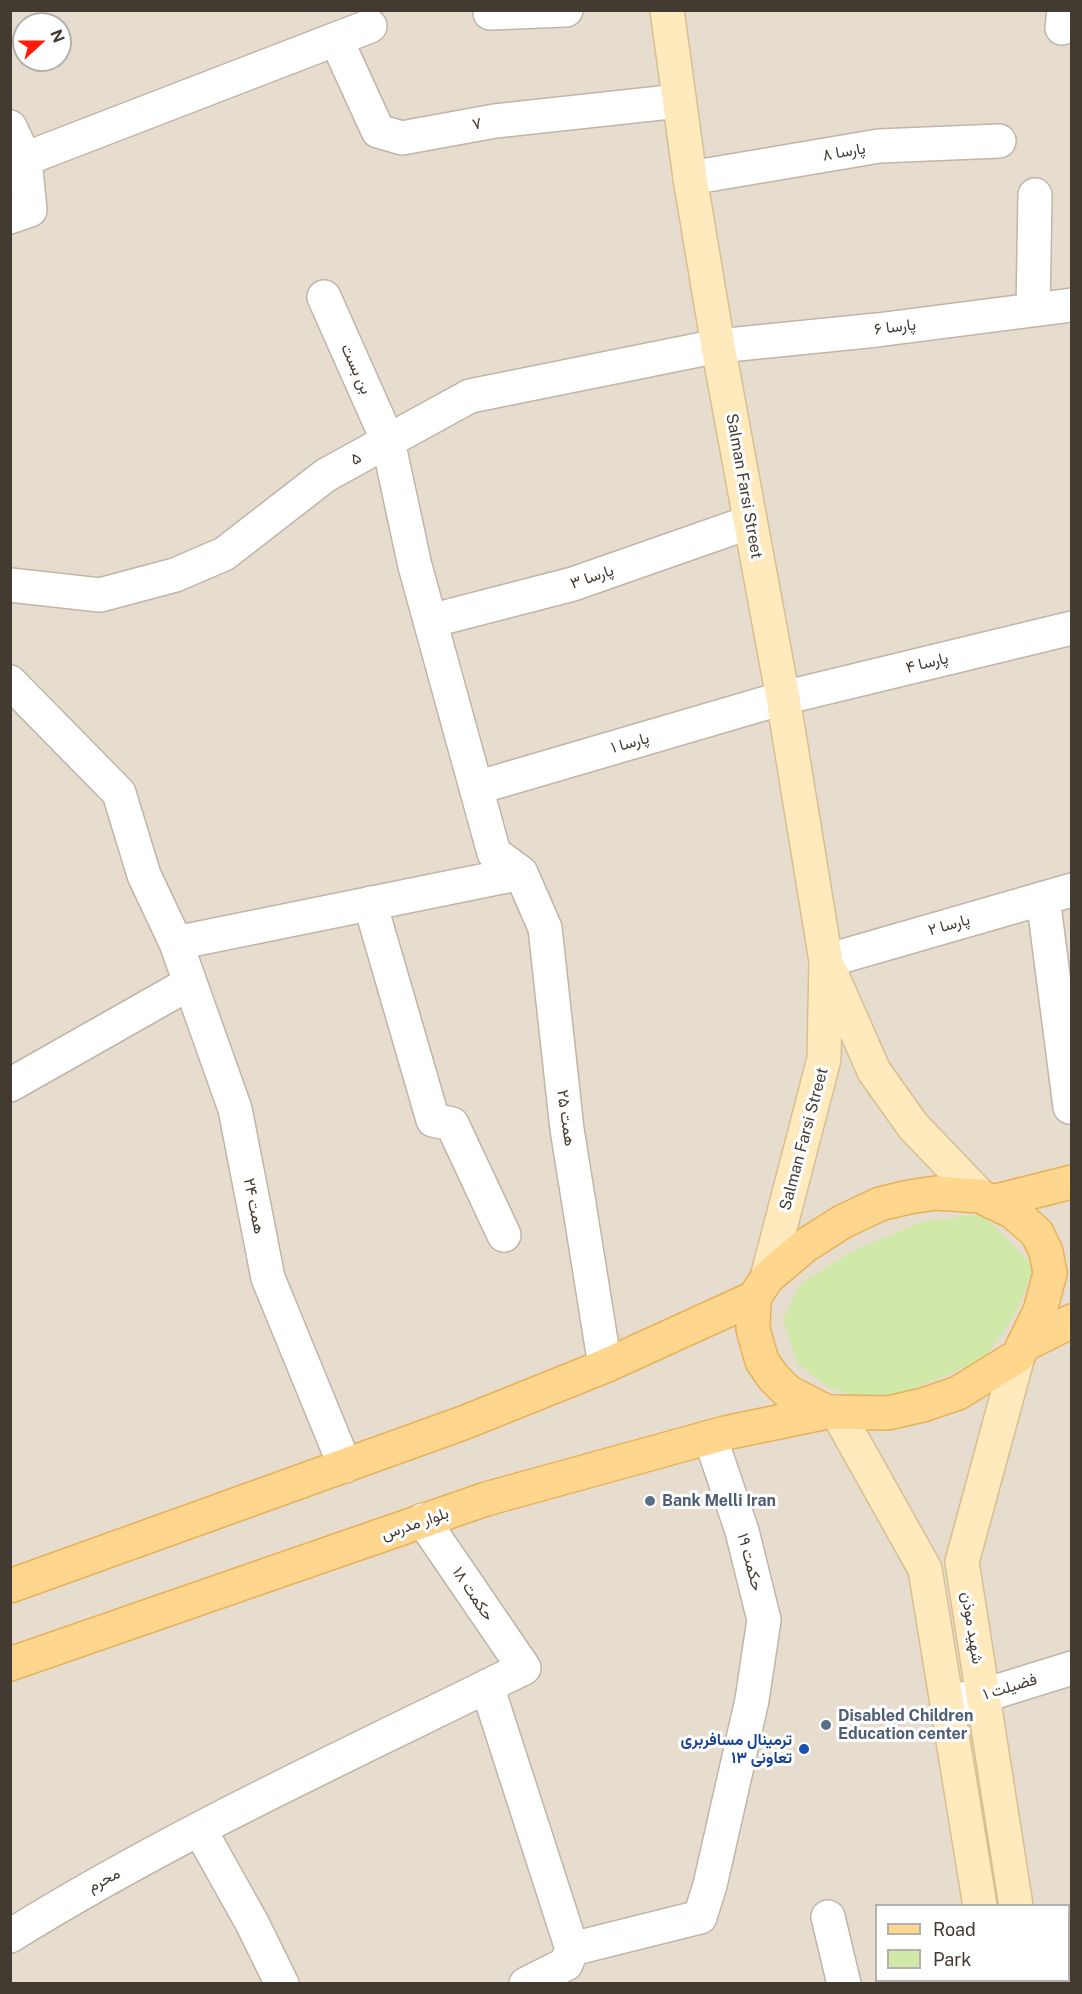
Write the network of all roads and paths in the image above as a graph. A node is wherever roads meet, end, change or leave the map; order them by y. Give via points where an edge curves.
1 (566, 10) edge
2 (667, 10) edge
3 (490, 13) dead end
4 (370, 26) dead end
5 (336, 39) junction
6 (679, 101) junction
7 (10, 127) edge
8 (999, 141) dead end
9 (25, 159) junction
10 (690, 178) junction
11 (1035, 195) dead end
12 (10, 217) edge
13 (324, 297) dead end
14 (1071, 305) edge
15 (1033, 310) junction
16 (718, 346) junction
17 (388, 441) junction
18 (750, 522) junction
19 (10, 585) edge
20 (430, 621) junction
21 (1071, 628) edge
22 (10, 682) edge
23 (783, 698) junction
24 (476, 788) junction
25 (521, 873) junction
26 (1057, 894) edge
27 (370, 903) junction
28 (176, 943) junction
29 (826, 962) junction
30 (190, 983) junction
31 (10, 1085) edge
32 (1070, 1107) dead end
33 (1071, 1182) edge
34 (986, 1199) junction
35 (504, 1235) dead end
36 (761, 1288) junction
37 (1071, 1321) edge
38 (1021, 1350) junction
39 (605, 1366) junction
40 (832, 1412) junction
41 (710, 1437) junction
42 (345, 1466) junction
43 (423, 1520) junction
44 (10, 1586) edge
45 (10, 1664) edge
46 (524, 1668) joint
47 (1071, 1668) edge
48 (487, 1686) junction
49 (982, 1696) junction
50 (947, 1701) junction
51 (200, 1830) junction
52 (980, 1904) edge
53 (1016, 1904) edge
54 (828, 1917) dead end
55 (10, 1936) edge
56 (572, 1949) junction
57 (282, 1983) edge
58 (526, 1983) edge
59 (844, 1983) edge

1 - 3 street
2 - 6 main road, Salman Farsi Street
4 - 5 street
5 - 6 street, ۷ via 378,131 402,138 495,121
5 - 9 street
6 - 10 main road, Salman Farsi Street
7 - 9 street
8 - 10 street, پارسا ۸ via 879,146
9 - 12 street via 30,210
10 - 16 main road, Salman Farsi Street
11 - 15 street
13 - 17 street, بن بست
14 - 15 street, پارسا ۶
15 - 16 street, پارسا ۶
16 - 17 street, ۵ via 470,396
16 - 18 main road, Salman Farsi Street
17 - 19 street, ۵ via 327,476 224,554 175,575 100,595
17 - 20 street, بن بست
18 - 20 street, پارسا ۳ via 573,584
18 - 23 main road, Salman Farsi Street
20 - 24 street, بن بست
21 - 23 street, پارسا ۴
22 - 28 street, همت ۲۴ via 119,793 144,875
23 - 24 street, پارسا ۱
23 - 29 main road, Salman Farsi Street
24 - 25 street, بن بست via 494,853
25 - 27 street
25 - 39 street, همت ۲۵ via 545,928 564,1106
26 - 29 street, پارسا ۲
26 - 32 street
27 - 28 street
27 - 35 street via 433,1120 452,1124
28 - 30 street, همت ۲۴
29 - 34 main road, Salman Farsi Street via 874,1071 914,1126
29 - 36 main road, Salman Farsi Street via 824,1059
30 - 31 street
30 - 42 street, همت ۲۴ via 235,1109 268,1278
33 - 34 main road
34 - 36 main road via 936,1193 880,1204 806,1245
34 - 38 main road via 1013,1212 1037,1233 1046,1252 1050,1274 1047,1292
36 - 39 main road
36 - 40 main road via 753,1329 762,1361 788,1392
37 - 38 main road, بلوار مدرس
38 - 40 main road, بلوار مدرس via 957,1394 888,1413
38 - 49 main road, شهید موذن via 962,1562
39 - 42 main road
40 - 41 main road, بلوار مدرس
40 - 50 main road via 925,1569
41 - 43 main road, بلوار مدرس
41 - 56 street, حکمت ۱۹ via 742,1531 764,1620 752,1700 710,1885 700,1917
42 - 44 main road
43 - 45 main road, بلوار مدرس
43 - 46 street, حکمت ۱۸
46 - 48 street, محرم
47 - 49 street, فضیلت ۱
48 - 51 street, محرم
48 - 56 street
49 - 50 street, فضیلت ۱
49 - 53 main road, شهید موذن
50 - 52 main road
51 - 55 street, محرم via 78,1894
51 - 57 street
54 - 59 street
56 - 58 street via 566,1965

